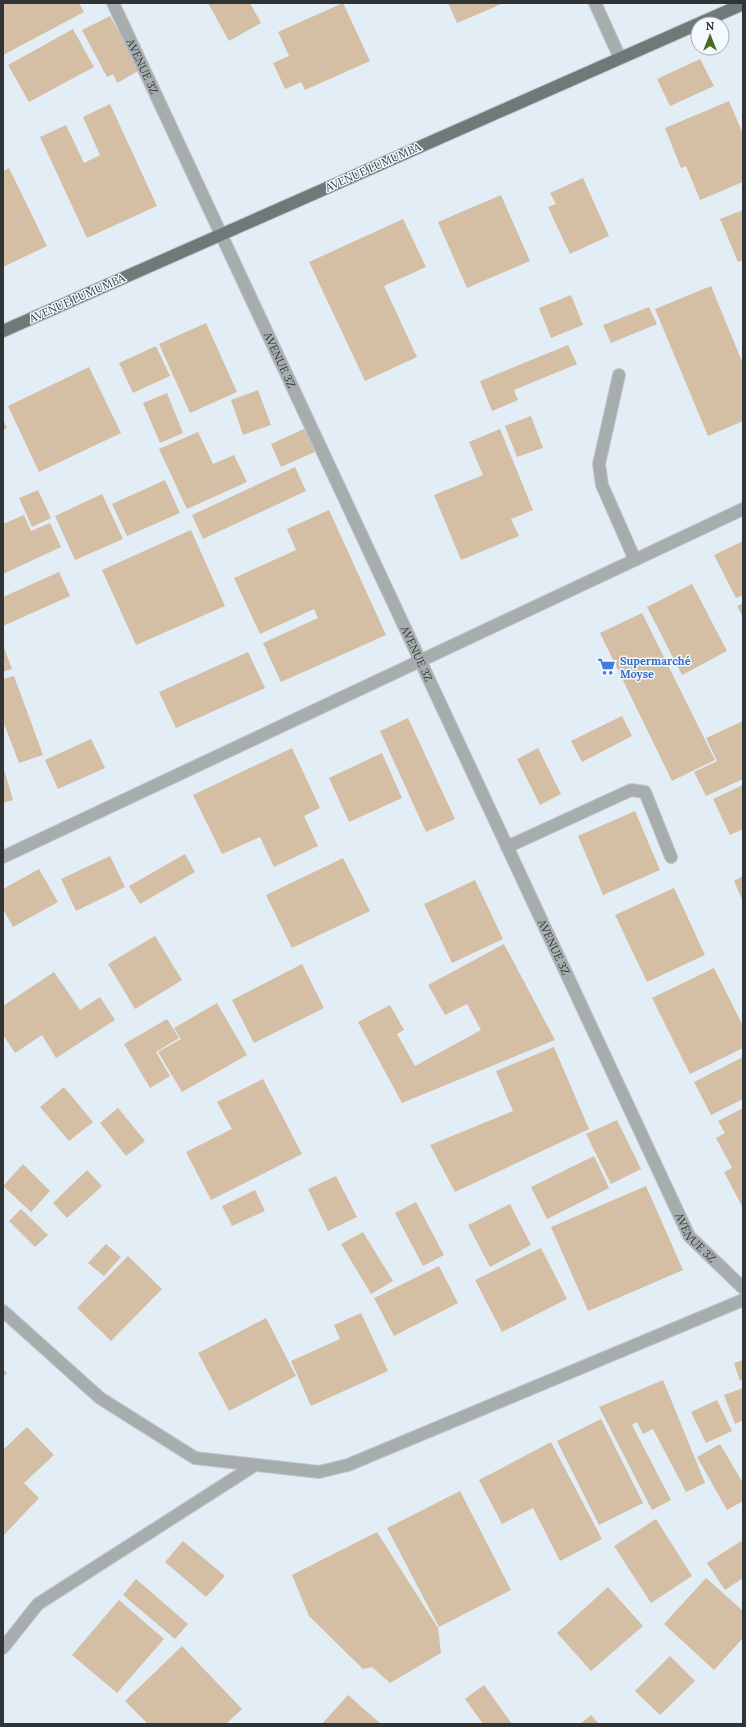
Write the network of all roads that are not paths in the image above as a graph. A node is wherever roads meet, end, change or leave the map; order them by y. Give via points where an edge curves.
1 (113, 3) edge
2 (595, 3) edge
3 (743, 4) edge
4 (620, 58) junction
5 (221, 235) junction
6 (3, 331) edge
7 (619, 375) dead end
8 (743, 509) edge
9 (635, 560) junction
10 (421, 662) junction
11 (507, 847) junction
12 (3, 857) edge
13 (671, 857) dead end
14 (743, 1288) edge
15 (743, 1300) edge
16 (3, 1311) edge
17 (255, 1465) junction
18 (3, 1648) edge

1 - 5 street, AVENUE 3Z
2 - 4 street
3 - 4 main road, AVENUE LUMUMBA
4 - 5 main road, AVENUE LUMUMBA
5 - 6 main road, AVENUE LUMUMBA
5 - 10 street, AVENUE 3Z
7 - 9 street via 598,464 602,485
8 - 9 street
9 - 10 street
10 - 11 street, AVENUE 3Z
10 - 12 street
11 - 13 street via 631,790 644,792
11 - 14 street, AVENUE 3Z via 689,1236
15 - 17 street via 348,1466 319,1472
16 - 17 street via 100,1398 195,1458
17 - 18 street via 38,1604

